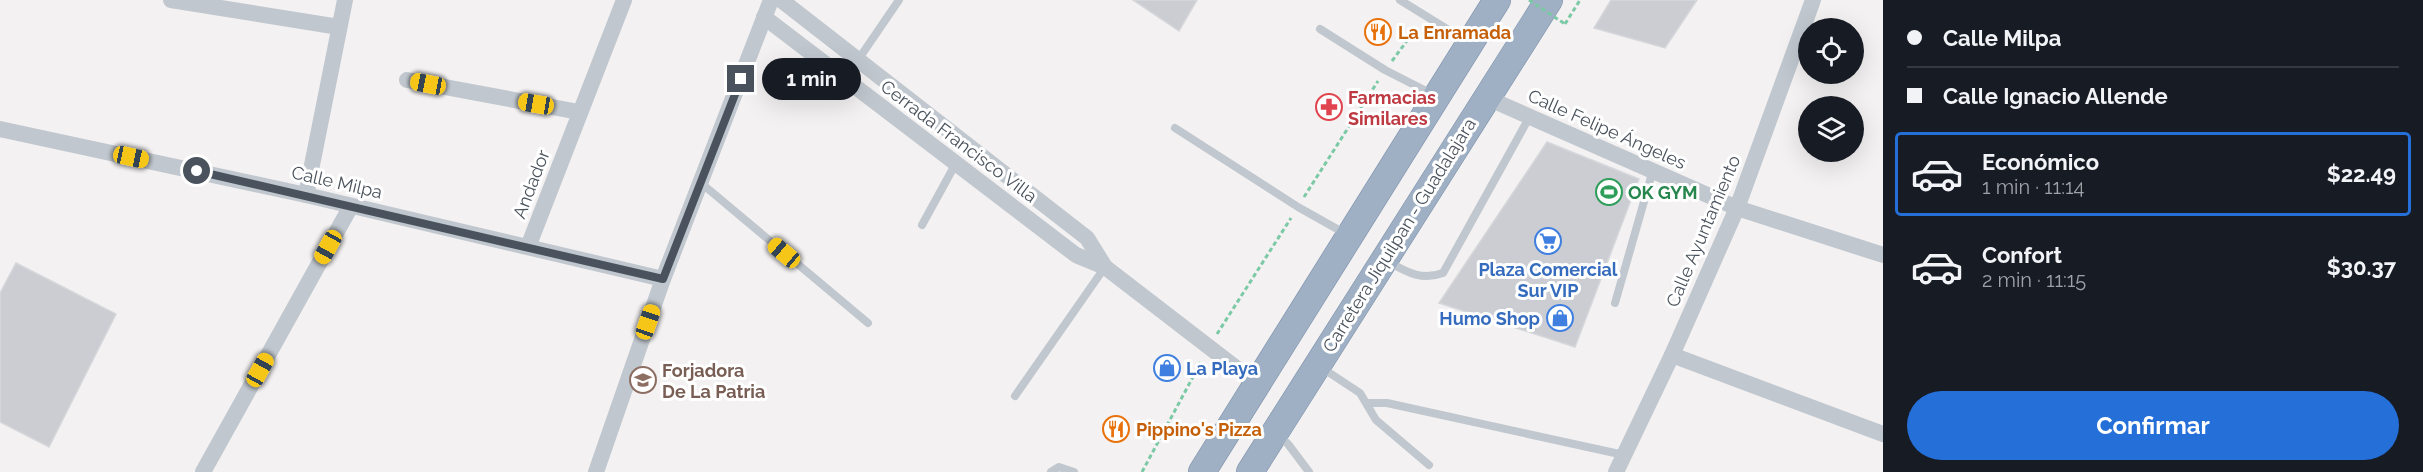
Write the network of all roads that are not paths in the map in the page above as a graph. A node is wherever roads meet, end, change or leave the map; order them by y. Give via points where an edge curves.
1 (171, 0) edge
2 (345, 0) edge
3 (624, 0) edge
4 (771, 0) edge
5 (781, 0) edge
6 (899, 0) edge
7 (1400, 0) edge
8 (1497, 0) edge
9 (1549, 0) edge
10 (1813, 0) edge
11 (764, 17) junction
12 (339, 27) junction
13 (1320, 29) dead end
14 (1470, 43) junction
15 (858, 60) junction
16 (406, 80) dead end
17 (1437, 96) junction
18 (1485, 97) junction
19 (579, 112) junction
20 (1530, 116) junction
21 (1175, 128) dead end
22 (0, 129) edge
23 (956, 163) junction
24 (1653, 170) junction
25 (701, 183) junction
26 (306, 195) junction
27 (351, 206) junction
28 (1737, 208) junction
29 (922, 225) dead end
30 (1349, 236) junction
31 (528, 247) junction
32 (1883, 255) edge
33 (1383, 260) junction
34 (1105, 267) junction
35 (663, 279) junction
36 (1615, 303) dead end
37 (868, 323) dead end
38 (1672, 355) junction
39 (1317, 365) junction
40 (1257, 384) junction
41 (1015, 396) dead end
42 (1368, 403) junction
43 (1275, 432) junction
44 (1883, 434) edge
45 (1624, 455) junction
46 (1429, 465) dead end
47 (203, 472) edge
48 (596, 472) edge
49 (1051, 472) edge
50 (1074, 472) edge
51 (1202, 472) edge
52 (1250, 472) edge
53 (1310, 472) edge
54 (1616, 472) edge

1 - 12 street
2 - 12 street
3 - 19 street, Andador
4 - 11 street
5 - 15 street, Cerrada Francisco Villa
6 - 15 lane
7 - 14 lane
8 - 14 highway
9 - 18 highway, Carretera Jiquilpan - Guadalajara
10 - 28 street, Calle Ayuntamiento
11 - 23 street, Cerrada Francisco Villa
11 - 25 street
12 - 26 street
13 - 17 lane via 1385,70
14 - 17 highway
15 - 34 street, Cerrada Francisco Villa via 1087,238
16 - 19 street
17 - 30 highway
18 - 20 street, Calle Felipe Ángeles
18 - 33 highway, Carretera Jiquilpan - Guadalajara
19 - 31 street, Andador
20 - 24 street, Calle Felipe Ángeles
20 - 33 lane via 1443,273 1429,278 1416,276
21 - 30 lane
22 - 26 street, Calle Milpa
23 - 29 lane
23 - 34 street, Cerrada Francisco Villa via 1076,255
24 - 28 street, Calle Felipe Ángeles
24 - 36 lane
25 - 35 street
25 - 37 lane
26 - 27 street, Calle Milpa
27 - 31 street, Calle Milpa
27 - 47 street
28 - 32 street, Calle Felipe Ángeles
28 - 38 street, Calle Ayuntamiento
30 - 40 highway
31 - 35 street, Calle Milpa
33 - 39 highway, Carretera Jiquilpan - Guadalajara
34 - 40 street, Cerrada Francisco Villa
34 - 41 lane
35 - 48 street
38 - 44 street
38 - 45 street, Calle Ayuntamiento
39 - 42 lane via 1360,393
39 - 43 highway, Carretera Jiquilpan - Guadalajara
40 - 51 highway
42 - 45 lane via 1387,403
42 - 46 lane via 1376,420
43 - 52 highway, Carretera Jiquilpan - Guadalajara
43 - 53 lane
45 - 54 street, Calle Ayuntamiento
49 - 50 lane via 1059,467

